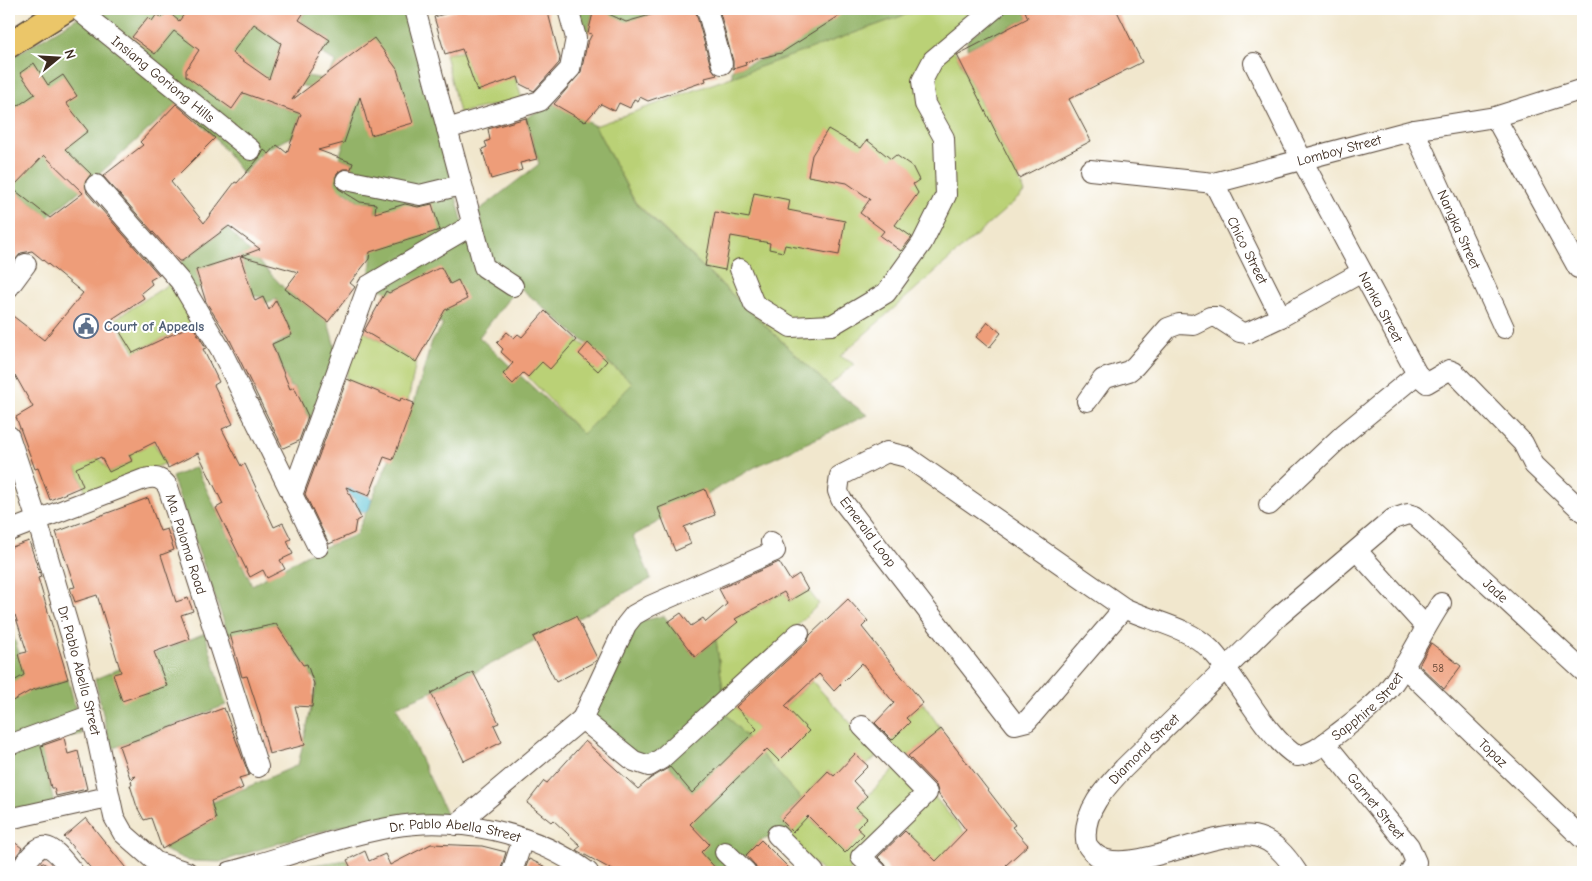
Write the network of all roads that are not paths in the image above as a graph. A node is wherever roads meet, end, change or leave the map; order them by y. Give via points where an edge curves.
1 (66, 9) edge
2 (76, 9) edge
3 (414, 9) edge
4 (568, 9) edge
5 (707, 9) edge
6 (994, 9) edge
7 (12, 38) edge
8 (1254, 62) dead end
9 (722, 64) dead end
10 (1583, 89) edge
11 (1494, 117) junction
12 (447, 129) junction
13 (1414, 130) junction
14 (251, 150) dead end
15 (1302, 160) junction
16 (1090, 170) dead end
17 (346, 180) dead end
18 (1214, 183) junction
19 (96, 185) dead end
20 (462, 185) junction
21 (472, 225) junction
22 (26, 264) dead end
23 (1578, 268) dead end
24 (740, 269) dead end
25 (1362, 272) junction
26 (513, 286) dead end
27 (9, 287) edge
28 (1281, 317) junction
29 (1504, 328) dead end
30 (1417, 374) junction
31 (1087, 401) dead end
32 (9, 436) edge
33 (292, 495) junction
34 (1269, 505) dead end
35 (1583, 512) edge
36 (1408, 514) joint
37 (37, 520) junction
38 (9, 531) edge
39 (770, 542) dead end
40 (318, 547) dead end
41 (1358, 551) junction
42 (1441, 603) dead end
43 (1124, 608) junction
44 (1425, 626) junction
45 (799, 633) dead end
46 (1403, 666) junction
47 (1226, 668) junction
48 (1583, 671) edge
49 (92, 715) junction
50 (582, 719) junction
51 (862, 726) dead end
52 (1325, 743) junction
53 (9, 745) edge
54 (258, 768) dead end
55 (108, 797) junction
56 (9, 819) edge
57 (456, 825) junction
58 (777, 835) dead end
59 (522, 839) junction
60 (1583, 839) edge
61 (725, 852) dead end
62 (1291, 870) edge
63 (19, 872) edge
64 (73, 872) edge
65 (185, 872) edge
66 (230, 872) edge
67 (512, 872) edge
68 (588, 872) edge
69 (746, 872) edge
70 (814, 872) edge
71 (877, 872) edge
72 (1410, 872) edge

1 - 7 main road
2 - 14 street, Insiang Goriong Hills
3 - 12 street
4 - 12 street via 576,38 570,69 540,101
5 - 9 street
6 - 24 street via 933,60 922,81 925,104 944,138 946,195 922,243 886,294 832,325 791,326 754,304
8 - 15 street, Nanka Street
10 - 11 street, Lomboy Street
11 - 13 street, Lomboy Street
11 - 23 street
12 - 20 street
13 - 15 street, Lomboy Street
13 - 29 street, Nangka Street
15 - 18 street, Lomboy Street
15 - 25 street, Nanka Street
16 - 18 street, Lomboy Street
17 - 20 street via 420,195
18 - 28 street, Chico Street
19 - 33 street via 180,281 221,350
20 - 21 street
21 - 26 street via 484,267
21 - 33 street via 368,286
22 - 27 street
25 - 28 street
25 - 30 street, Nanka Street
28 - 31 street via 1247,333 1217,317 1194,325 1178,324 1168,328 1135,366 1103,379
30 - 34 street via 1344,434
30 - 35 street via 1428,383 1449,370 1454,372 1522,443 1534,465
32 - 37 street, Dr. Pablo Abella Street
33 - 40 street
36 - 41 street, Diamond Street via 1394,518
36 - 48 street, Jade via 1422,522
37 - 38 street, Ma. Paloma Road
37 - 49 street, Dr. Pablo Abella Street
37 - 54 street, Ma. Paloma Road via 144,479 152,477 165,482
39 - 50 street via 775,551 634,615 626,625
41 - 44 street
41 - 47 street, Diamond Street via 1279,616
42 - 44 street, Sapphire Street
43 - 43 street, Emerald Loop via 906,457 887,452 840,476 838,491 841,499 1015,724 1028,721
43 - 47 street, Emerald Loop via 1195,637
44 - 46 street, Sapphire Street
45 - 50 street via 660,760 649,766 634,761
46 - 52 street, Sapphire Street via 1380,698
46 - 60 street, Topaz
47 - 52 street, Sapphire Street via 1288,751 1297,756 1306,755
47 - 62 street, Diamond Street via 1106,787 1092,808 1086,827 1086,843 1099,860 1114,866 1223,840 1254,836 1281,851
49 - 53 street
49 - 55 street, Dr. Pablo Abella Street
50 - 57 street
51 - 71 street via 927,793 862,857
52 - 72 street, Garnet Street via 1409,846 1416,862
55 - 56 street
55 - 65 street, Dr. Pablo Abella Street via 123,833 136,846 156,862
57 - 59 street, Dr. Pablo Abella Street
57 - 66 street, Dr. Pablo Abella Street via 392,827
58 - 70 street
59 - 67 street
59 - 68 street, Dr. Pablo Abella Street via 568,858
61 - 69 street
63 - 64 street via 31,854 39,848 48,847 56,850

